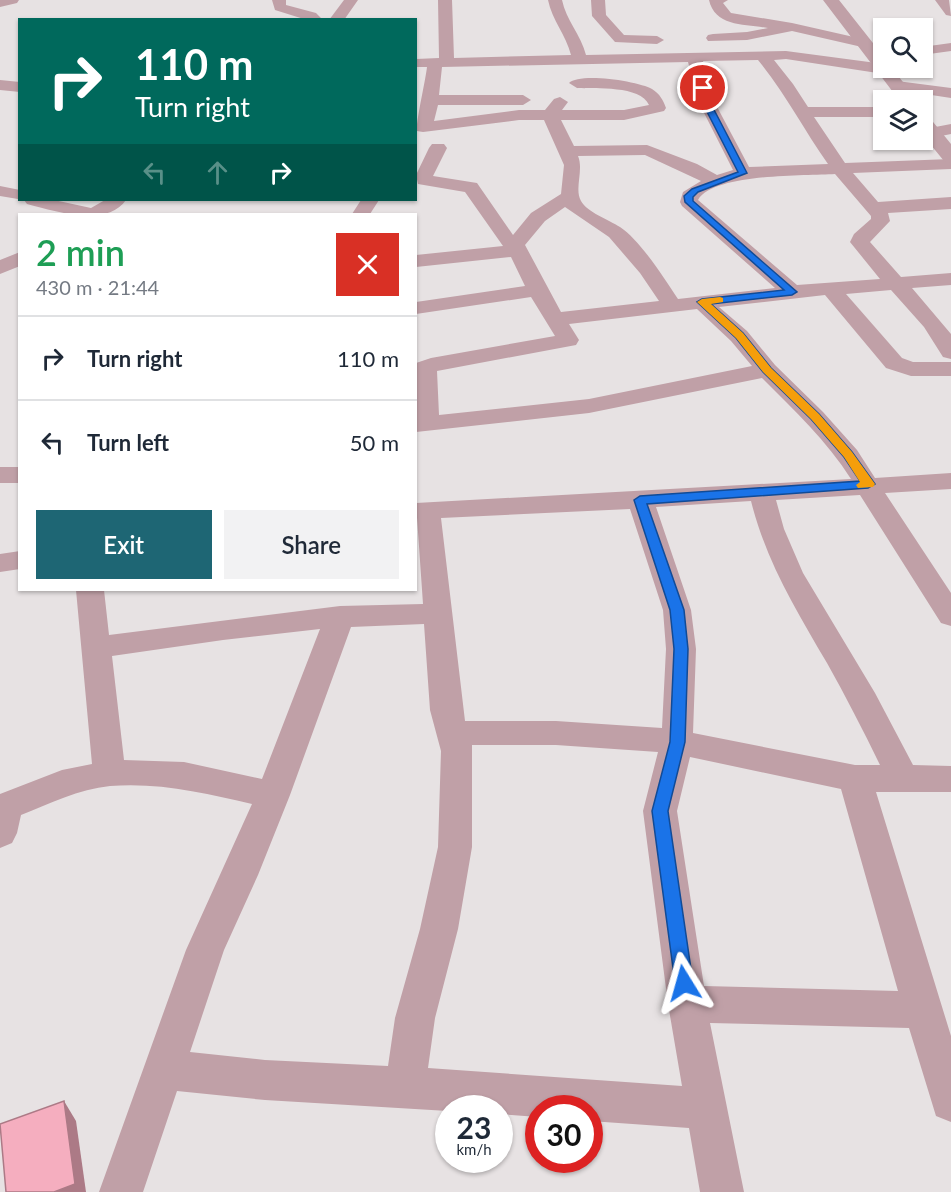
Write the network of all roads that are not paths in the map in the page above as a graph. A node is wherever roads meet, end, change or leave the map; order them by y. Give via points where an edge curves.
1 (12, 0) edge
2 (279, 0) edge
3 (351, 0) edge
4 (445, 0) edge
5 (555, 0) edge
6 (598, 0) edge
7 (699, 0) edge
8 (831, 0) edge
9 (942, 0) edge
10 (718, 1) edge
11 (0, 3) edge
12 (951, 12) edge
13 (310, 18) edge
14 (338, 18) edge
15 (792, 27) junction
16 (676, 39) dead end
17 (699, 39) dead end
18 (862, 42) junction
19 (951, 47) edge
20 (933, 49) edge
21 (873, 53) edge
22 (762, 55) junction
23 (694, 57) junction
24 (586, 60) junction
25 (873, 60) edge
26 (441, 62) junction
27 (417, 63) edge
28 (892, 78) edge
29 (577, 83) junction
30 (0, 85) edge
31 (897, 86) junction
32 (18, 87) edge
33 (900, 90) edge
34 (951, 93) edge
35 (430, 100) junction
36 (556, 107) junction
37 (803, 112) junction
38 (873, 112) edge
39 (933, 128) edge
40 (419, 129) edge
41 (951, 129) edge
42 (933, 134) edge
43 (438, 148) dead end
44 (568, 151) junction
45 (951, 157) edge
46 (951, 164) edge
47 (841, 170) junction
48 (743, 173) junction
49 (716, 182) junction
50 (0, 192) edge
51 (18, 196) edge
52 (570, 196) junction
53 (37, 201) edge
54 (115, 201) edge
55 (951, 203) edge
56 (873, 208) junction
57 (89, 213) edge
58 (95, 213) edge
59 (516, 247) junction
60 (18, 259) edge
61 (417, 261) edge
62 (0, 268) edge
63 (951, 279) edge
64 (895, 282) junction
65 (831, 288) junction
66 (537, 290) junction
67 (792, 292) junction
68 (702, 302) junction
69 (673, 306) junction
70 (417, 308) edge
71 (556, 319) junction
72 (951, 352) edge
73 (951, 369) edge
74 (767, 370) junction
75 (421, 424) edge
76 (0, 475) edge
77 (18, 475) edge
78 (951, 481) edge
79 (868, 484) junction
80 (761, 491) junction
81 (640, 500) junction
82 (421, 510) edge
83 (18, 560) edge
84 (0, 563) edge
85 (90, 591) edge
86 (438, 614) junction
87 (340, 616) junction
88 (951, 616) edge
89 (95, 648) junction
90 (454, 733) junction
91 (677, 742) junction
92 (109, 772) junction
93 (855, 778) junction
94 (904, 779) junction
95 (951, 779) edge
96 (273, 795) junction
97 (0, 833) edge
98 (687, 1004) junction
99 (923, 1010) junction
100 (162, 1069) junction
101 (405, 1087) junction
102 (951, 1101) edge
103 (707, 1109) junction
104 (121, 1192) edge
105 (722, 1192) edge

1 - 11 street
2 - 13 street via 280,7
3 - 14 street
4 - 26 street
5 - 24 street via 557,11
6 - 16 street via 599,16 622,40
7 - 10 street
8 - 18 street
9 - 12 street
10 - 15 street via 727,17
15 - 17 street via 747,36
15 - 18 street
18 - 21 street
19 - 20 street
22 - 23 street
22 - 25 street
22 - 37 street
23 - 24 street
23 - 48 street via 707,104
24 - 26 street
24 - 29 street
26 - 27 street
26 - 35 street
28 - 31 street
29 - 36 street
29 - 36 street via 639,88 656,98 658,108 624,115
30 - 32 street
31 - 33 street
31 - 34 street
35 - 36 street
35 - 40 street via 427,120
36 - 40 street
36 - 44 street
37 - 38 street
37 - 47 street
39 - 41 street
42 - 45 street
43 - 59 street via 424,180 471,187
44 - 49 street via 647,150
44 - 52 street via 573,165
46 - 47 street
47 - 48 street
47 - 56 street
48 - 49 street
49 - 67 street via 695,191 689,202
50 - 51 street
52 - 59 street via 538,217
52 - 69 street via 574,207 628,246
53 - 57 street
54 - 58 street
55 - 56 street
56 - 64 street via 881,221 860,242
59 - 61 street
59 - 66 street
60 - 62 street
63 - 64 street
64 - 65 street
64 - 72 street via 928,317
65 - 67 street
65 - 73 street via 894,363 911,369
66 - 70 street
66 - 71 street
67 - 68 street
68 - 69 street
68 - 74 street via 739,336
69 - 71 street
71 - 75 street via 567,341 424,368
74 - 75 street via 589,406
74 - 79 street via 815,417
76 - 77 street
78 - 79 street
79 - 80 street
79 - 88 street
80 - 81 street
80 - 94 street via 789,573 864,701
81 - 82 street
81 - 91 street via 677,610 681,649
82 - 86 street
83 - 84 street
85 - 89 street
86 - 87 street
86 - 90 street via 446,710
87 - 89 street
87 - 96 street
89 - 92 street
90 - 91 street via 556,733
90 - 101 street via 455,847 439,929 415,1018
91 - 93 street
91 - 98 street via 660,811
92 - 96 street via 184,775
92 - 97 street via 62,784 9,805
93 - 94 street
93 - 99 street
94 - 95 street
96 - 100 street via 205,950
98 - 99 street
98 - 103 street
99 - 102 street
100 - 101 street via 265,1080
100 - 104 street
101 - 103 street
103 - 105 street

